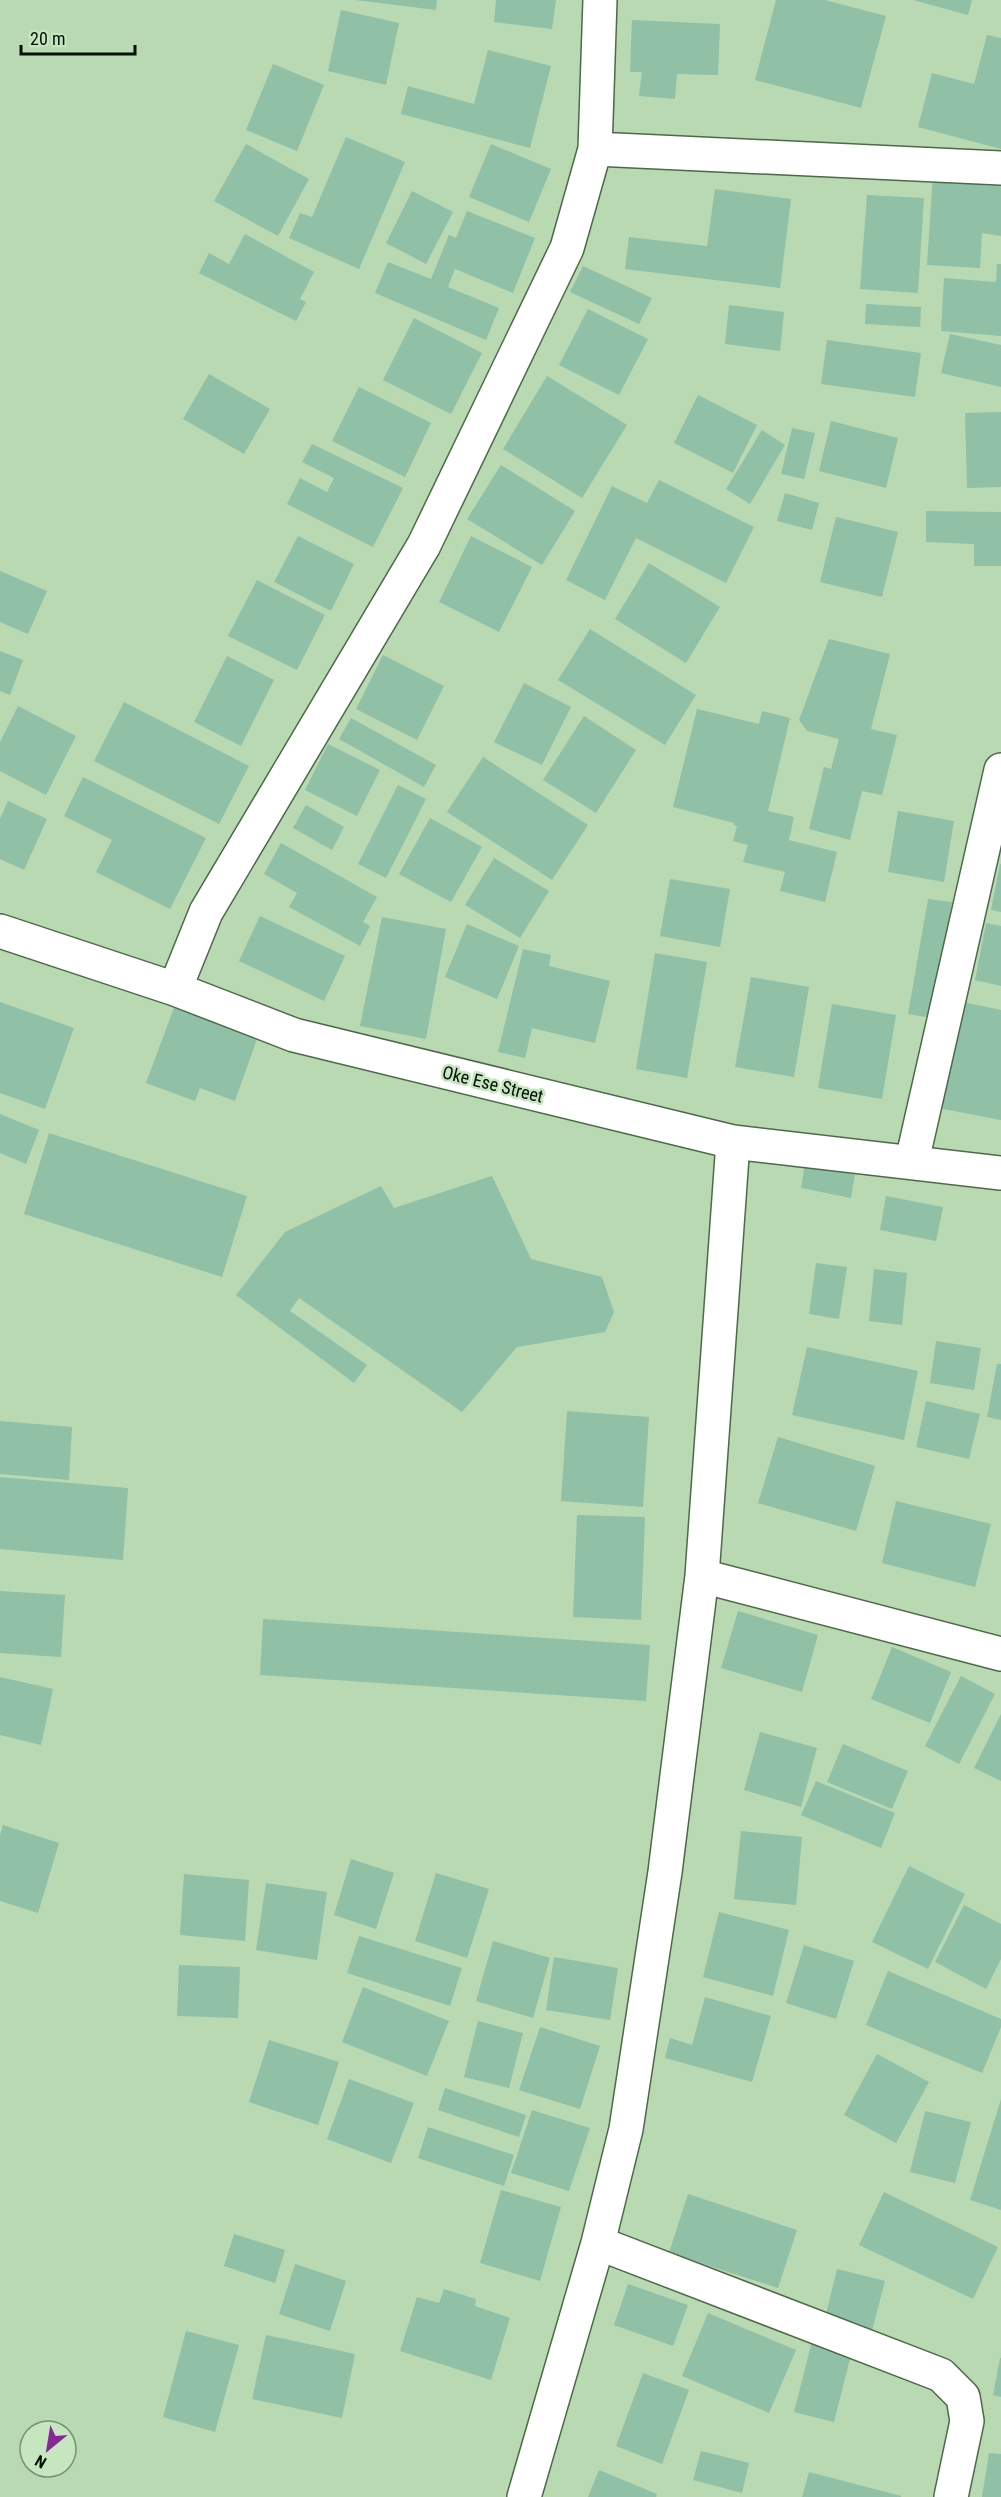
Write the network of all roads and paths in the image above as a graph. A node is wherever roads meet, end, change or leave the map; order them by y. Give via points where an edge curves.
1 (600, 0) edge
2 (595, 148) junction
3 (1001, 168) edge
4 (1001, 770) edge
5 (0, 931) edge
6 (175, 989) junction
7 (733, 1142) junction
8 (912, 1161) junction
9 (1001, 1173) edge
10 (702, 1576) junction
11 (1001, 1654) edge
12 (598, 2243) junction
13 (524, 2497) edge
14 (951, 2497) edge

1 - 2 street
2 - 3 street
2 - 6 street via 567,248 424,545 206,912
4 - 8 street
5 - 6 street, Oke Ese Street
6 - 7 street, Oke Ese Street via 294,1035
7 - 8 street, Oke Ese Street
7 - 10 street
8 - 9 street, Oke Ese Street
10 - 11 street
10 - 12 street via 665,1872 626,2130
12 - 13 street
12 - 14 street via 941,2375 963,2397 967,2421

